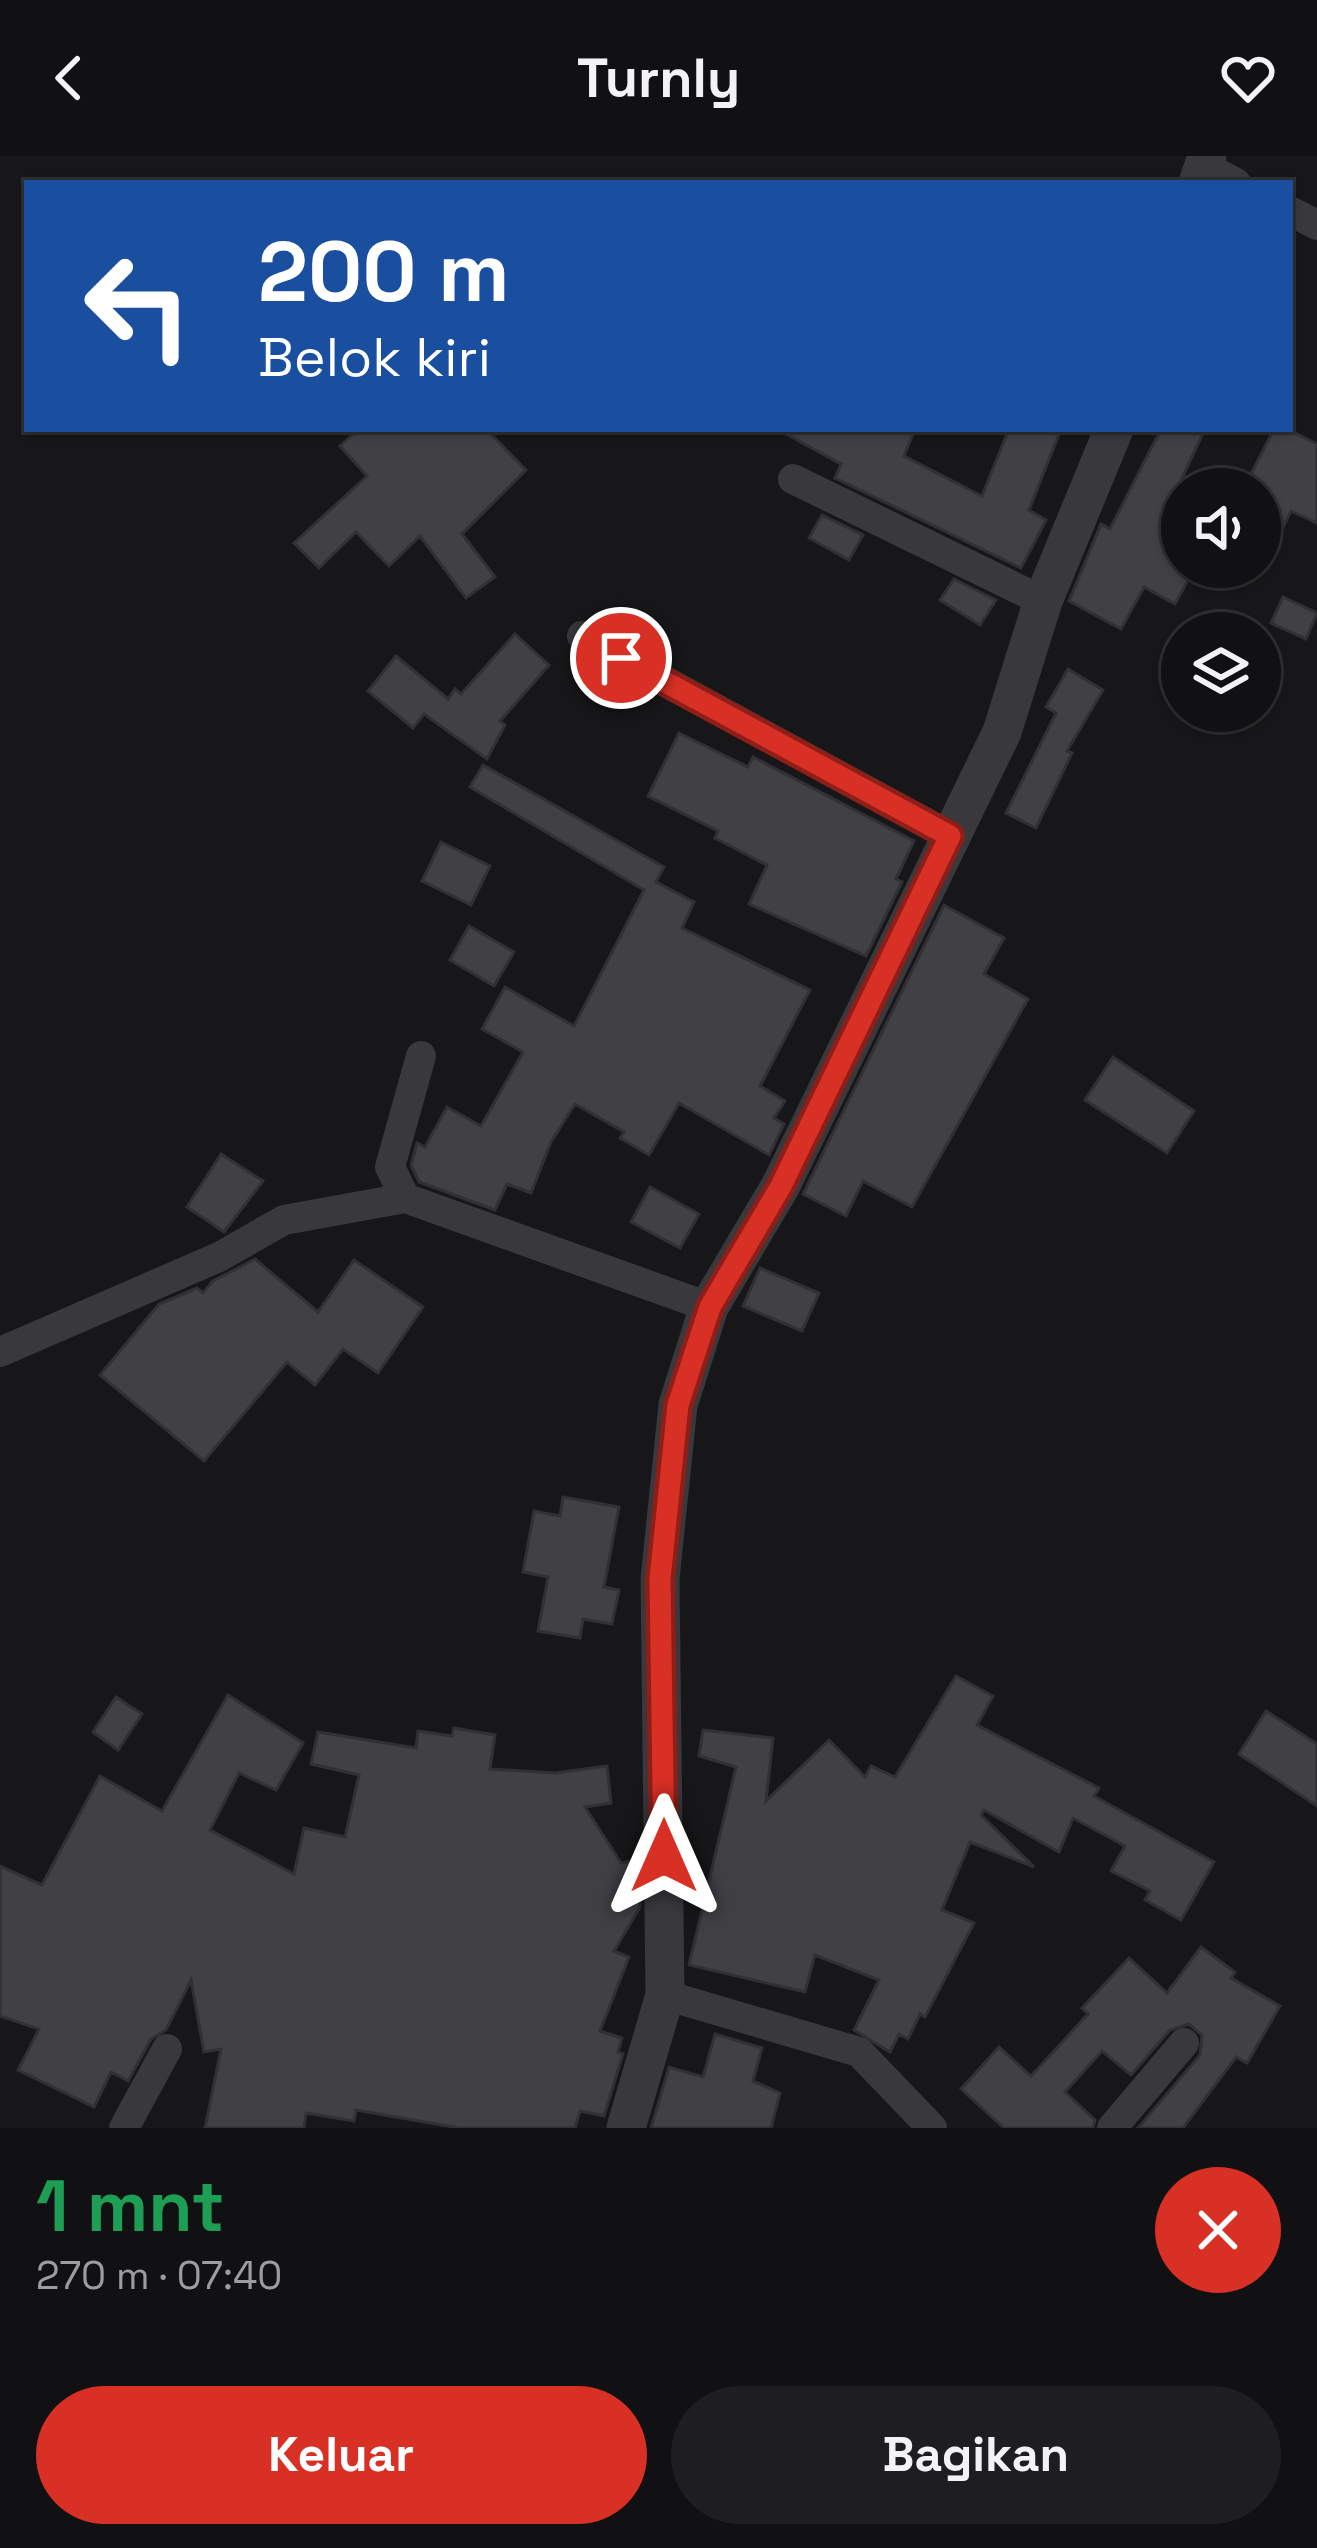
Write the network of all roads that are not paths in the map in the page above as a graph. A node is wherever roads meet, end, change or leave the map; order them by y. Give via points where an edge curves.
1 (1113, 432) edge
2 (793, 479) dead end
3 (1043, 601) junction
4 (582, 636) dead end
5 (950, 836) junction
6 (421, 1057) dead end
7 (405, 1198) junction
8 (710, 1307) junction
9 (0, 1352) edge
10 (664, 1995) junction
11 (1184, 2043) dead end
12 (167, 2048) dead end
13 (124, 2128) edge
14 (626, 2128) edge
15 (932, 2128) edge
16 (1112, 2128) edge

1 - 3 street
2 - 3 street
3 - 5 street via 1002,732
4 - 5 street
5 - 8 street via 781,1186
6 - 7 street via 390,1166
7 - 8 street
7 - 9 street via 284,1220 219,1257
8 - 10 street via 678,1405 664,1514
10 - 14 street
10 - 15 street via 860,2052
11 - 16 street
12 - 13 street

